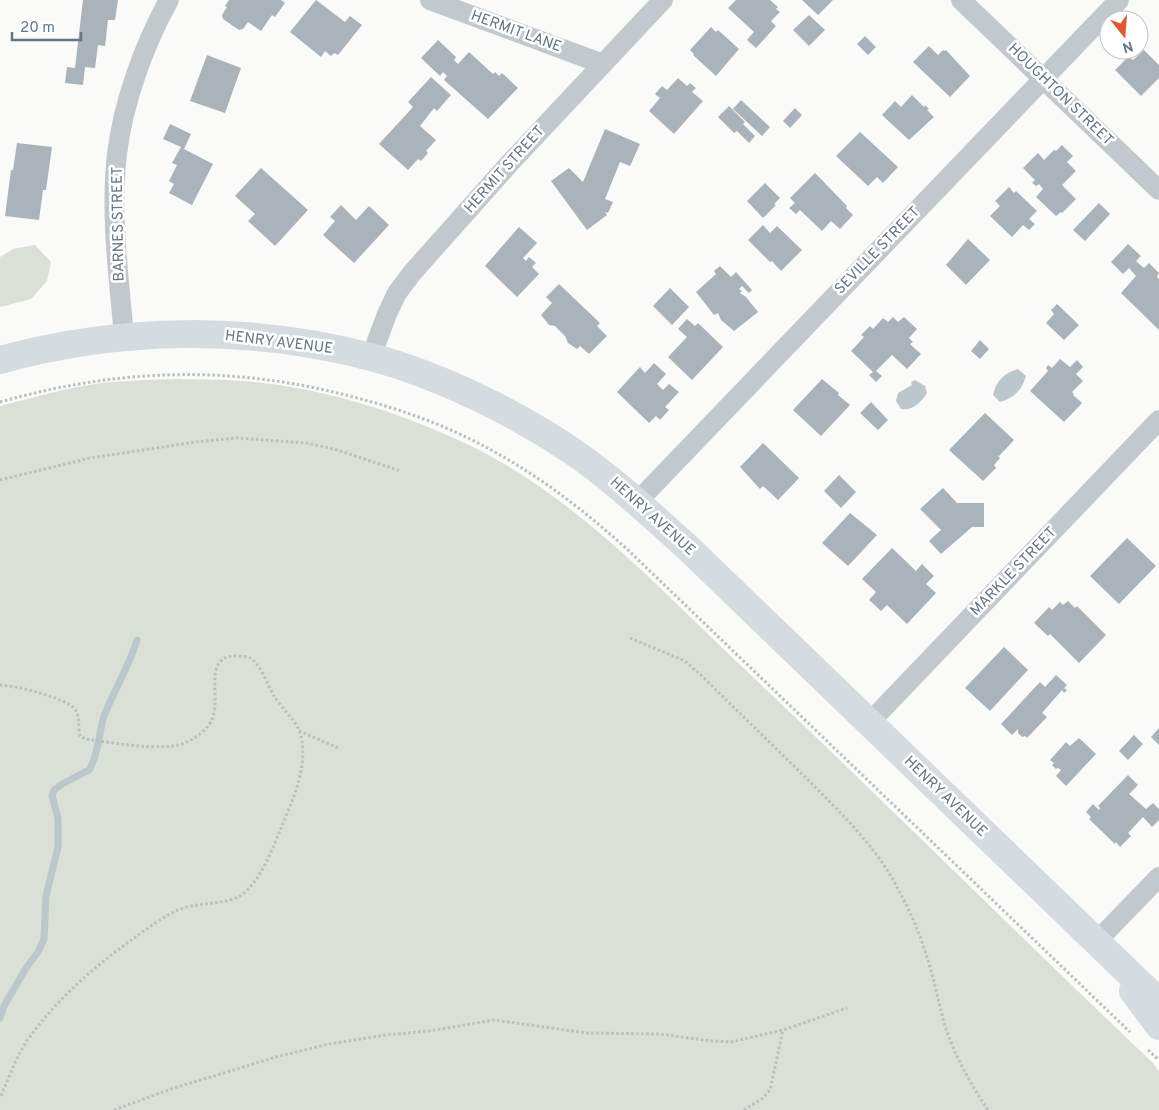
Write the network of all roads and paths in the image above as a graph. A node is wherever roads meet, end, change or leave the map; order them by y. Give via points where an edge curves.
1 (170, 0) edge
2 (430, 0) edge
3 (662, 0) edge
4 (961, 0) edge
5 (1118, 0) edge
6 (603, 64) junction
7 (1043, 78) junction
8 (1159, 190) edge
9 (124, 337) junction
10 (371, 357) junction
11 (0, 360) edge
12 (0, 402) edge
13 (1159, 420) edge
14 (401, 471) dead end
15 (0, 480) edge
16 (637, 502) junction
17 (630, 638) dead end
18 (0, 685) edge
19 (869, 723) junction
20 (299, 731) junction
21 (338, 748) dead end
22 (1159, 877) edge
23 (1096, 942) junction
24 (1159, 1002) edge
25 (847, 1008) dead end
26 (783, 1030) junction
27 (1131, 1033) dead end
28 (1151, 1035) edge
29 (1159, 1060) edge
30 (0, 1098) edge
31 (114, 1110) edge
32 (744, 1110) edge
33 (988, 1110) edge

1 - 9 street, BARNES STREET via 140,63 117,153 116,232
2 - 6 street, HERMIT LANE
3 - 6 street, HERMIT STREET
4 - 7 street, HOUGHTON STREET
5 - 7 street, SEVILLE STREET
6 - 10 street, HERMIT STREET via 412,274 397,293
7 - 8 street, HOUGHTON STREET
7 - 16 street, SEVILLE STREET
9 - 10 main road, HENRY AVENUE via 171,334 272,339
9 - 11 main road, HENRY AVENUE via 69,344
10 - 16 main road, HENRY AVENUE via 500,408 573,452
12 - 27 path via 109,379 188,374 257,378 325,389 390,407 427,420 491,450 563,496 628,550
13 - 19 street, MARKLE STREET
14 - 15 path via 306,443 238,438 90,458
16 - 19 main road, HENRY AVENUE
17 - 33 path via 684,661 702,676 863,837 897,886 922,943 956,1054
18 - 20 path via 62,700 75,708 80,736 86,739 174,746 187,742 208,727 215,715 214,672 218,663 227,657 240,656 251,658 258,666 274,697
19 - 23 main road, HENRY AVENUE
20 - 21 path
20 - 30 path via 302,745 300,771 292,803 270,855 254,881 242,894 227,901 195,904 176,911 147,928 79,983 28,1040
22 - 23 street
23 - 24 main road, HENRY AVENUE
23 - 28 main road
25 - 26 path
26 - 31 path via 731,1042 660,1034 587,1033 494,1020 329,1044 171,1089
26 - 32 path via 770,1090
28 - 29 path

